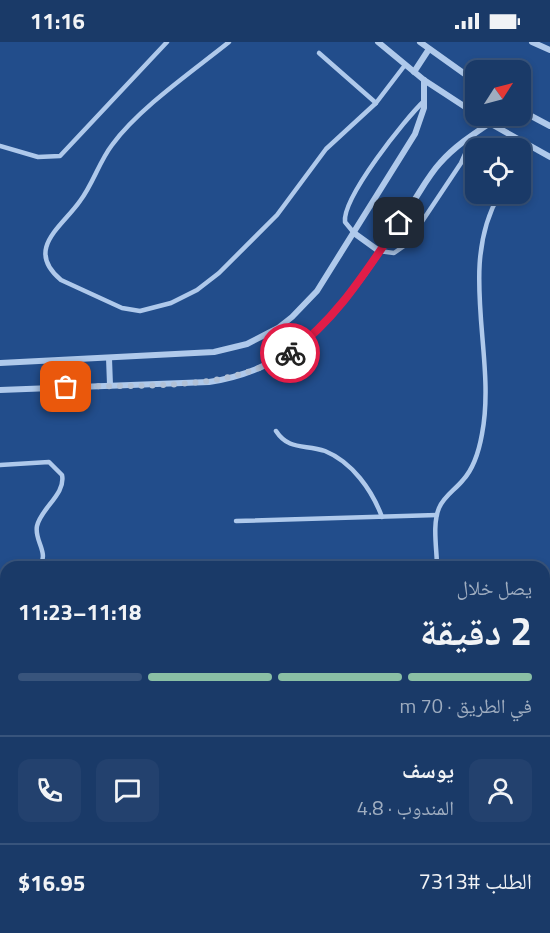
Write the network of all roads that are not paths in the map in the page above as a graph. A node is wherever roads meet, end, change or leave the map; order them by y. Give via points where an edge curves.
1 (166, 42) edge
2 (230, 42) edge
3 (378, 42) edge
4 (420, 42) edge
5 (532, 42) edge
6 (429, 49) junction
7 (550, 50) edge
8 (319, 53) dead end
9 (405, 65) junction
10 (414, 72) junction
11 (465, 74) edge
12 (424, 80) junction
13 (424, 101) junction
14 (376, 103) junction
15 (465, 108) edge
16 (531, 116) edge
17 (486, 126) edge
18 (495, 126) edge
19 (550, 126) edge
20 (474, 134) junction
21 (0, 146) edge
22 (550, 157) edge
23 (494, 204) edge
24 (354, 233) junction
25 (379, 251) junction
26 (109, 358) junction
27 (0, 363) edge
28 (110, 386) junction
29 (0, 390) edge
30 (276, 431) dead end
31 (0, 465) edge
32 (437, 515) junction
33 (382, 517) junction
34 (236, 521) dead end
35 (42, 561) edge
36 (437, 561) edge

1 - 21 lane via 60,156 38,157
2 - 14 lane via 144,112 111,145 82,199 48,239 46,260 61,280 131,310 148,310 186,297 214,277 263,229 334,140
3 - 9 street
4 - 6 street
5 - 7 street
6 - 10 street
6 - 11 street
8 - 14 lane
9 - 10 street
9 - 14 lane
10 - 12 street
12 - 13 street
12 - 15 street
13 - 24 street via 415,134
13 - 24 lane via 402,124 348,204 345,222
16 - 19 street
17 - 20 street
18 - 22 street
20 - 25 street via 438,164
20 - 25 lane via 461,163 407,244 394,253
23 - 32 lane via 484,225 480,256 482,433 471,471 444,498
24 - 25 street
24 - 26 street via 305,305 262,337 214,352
25 - 28 street via 321,329 270,365 209,382
26 - 27 street
26 - 28 street
28 - 29 street
30 - 33 lane via 290,445 322,450 341,461 369,490
31 - 35 lane via 50,462 62,475 61,486 37,525 44,551
32 - 33 lane
32 - 36 lane
33 - 34 lane

